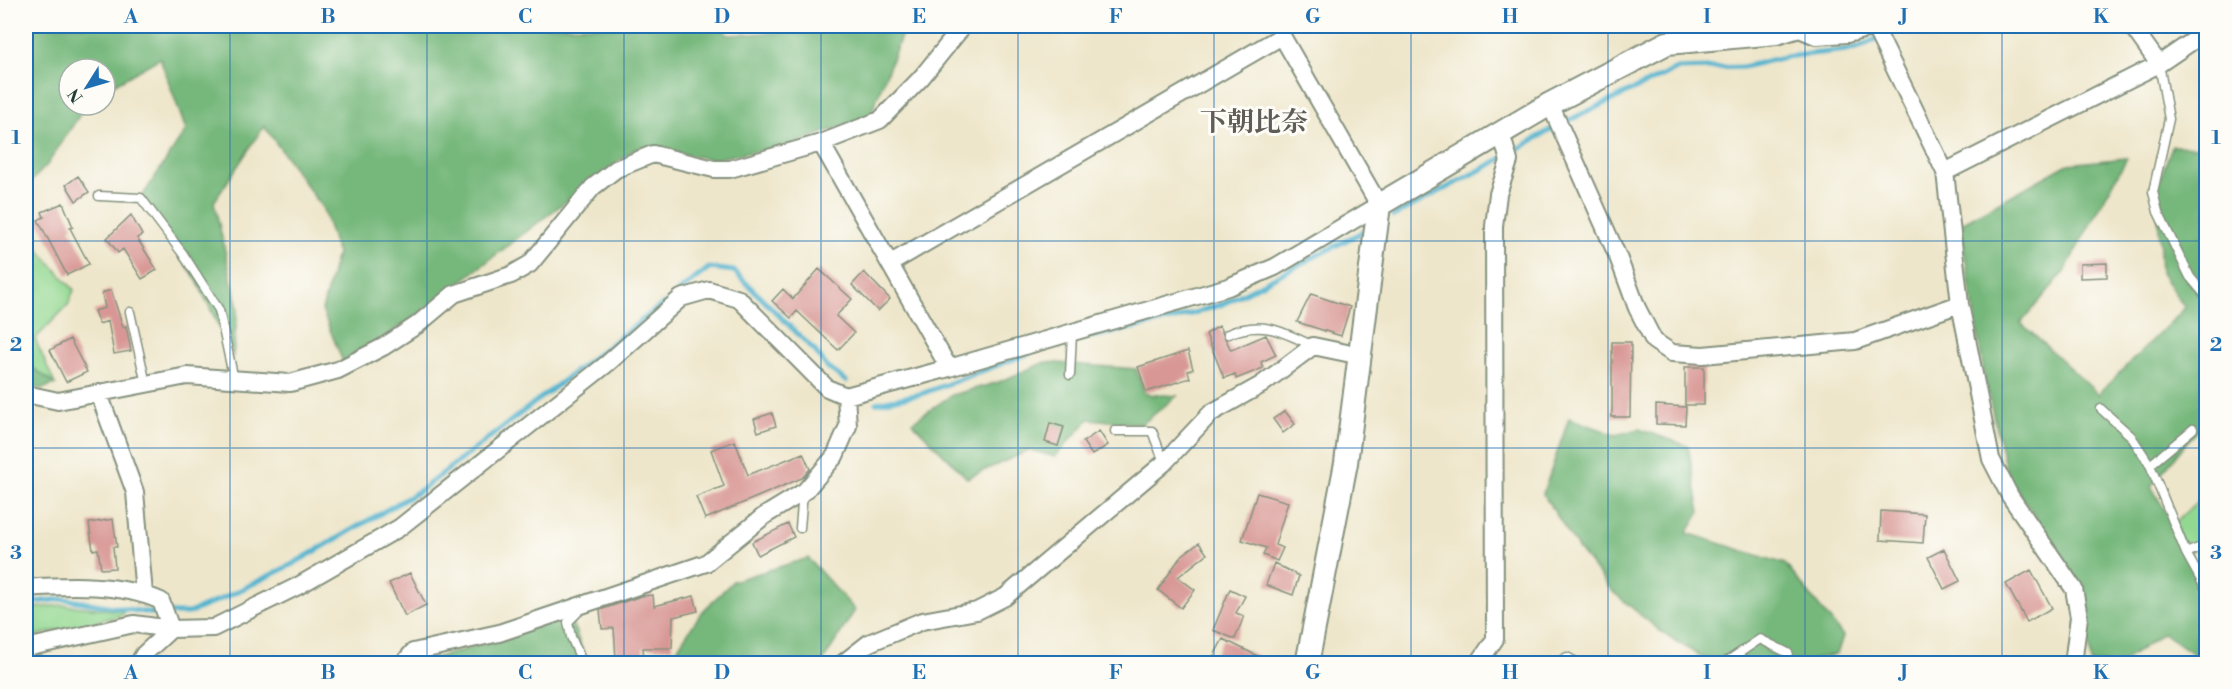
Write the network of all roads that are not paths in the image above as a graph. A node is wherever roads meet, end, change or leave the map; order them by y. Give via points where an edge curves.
1 (963, 26) edge
2 (2132, 26) edge
3 (1798, 27) edge
4 (1278, 31) edge
5 (2206, 32) edge
6 (1879, 33) edge
7 (2159, 64) junction
8 (1552, 110) junction
9 (1502, 138) junction
10 (821, 143) junction
11 (1945, 172) junction
12 (99, 196) dead end
13 (1379, 205) junction
14 (891, 263) junction
15 (2206, 296) edge
16 (1960, 304) junction
17 (130, 312) dead end
18 (1228, 334) dead end
19 (1072, 338) junction
20 (1313, 346) junction
21 (1361, 356) junction
22 (950, 368) junction
23 (1070, 375) dead end
24 (234, 380) junction
25 (146, 384) junction
26 (26, 394) edge
27 (99, 394) junction
28 (846, 396) junction
29 (2101, 410) dead end
30 (2193, 429) dead end
31 (1115, 431) dead end
32 (1164, 462) junction
33 (2150, 465) junction
34 (803, 492) junction
35 (800, 528) dead end
36 (2206, 545) edge
37 (2186, 553) junction
38 (26, 588) edge
39 (2206, 589) edge
40 (144, 594) junction
41 (590, 601) junction
42 (171, 630) junction
43 (26, 648) edge
44 (1788, 653) dead end
45 (138, 663) edge
46 (403, 663) edge
47 (582, 663) edge
48 (842, 663) edge
49 (1307, 663) edge
50 (1478, 663) edge
51 (1555, 663) edge
52 (1580, 663) edge
53 (1723, 663) edge
54 (2073, 663) edge

1 - 10 street via 880,120
2 - 7 street
3 - 6 street via 1816,36
3 - 8 street via 1776,33 1667,43
4 - 13 street
4 - 14 street
5 - 7 street
6 - 11 street
7 - 11 street
7 - 15 lane via 2169,119 2153,192 2158,212 2190,277
8 - 9 street
8 - 16 street via 1637,308 1654,341 1672,353 1703,355 1855,341
9 - 13 street
9 - 50 street via 1509,161 1497,194 1494,226 1495,639
10 - 14 street
10 - 24 street via 730,169 714,169 653,154 616,169 593,187 530,264 511,275 454,294 384,347 338,370 290,383
11 - 16 street
12 - 24 lane via 141,198 183,254 219,310
13 - 19 street via 1275,267
13 - 21 street
14 - 22 street
16 - 54 street via 1991,459 2010,496 2074,589 2079,617
17 - 25 lane
18 - 20 lane via 1246,327 1281,331
19 - 22 street
19 - 23 lane
20 - 21 street
20 - 32 street via 1261,385 1211,413
21 - 49 street via 1346,463
22 - 28 street
24 - 25 street via 187,376
25 - 27 street
26 - 27 street via 58,401
27 - 40 street via 135,492
28 - 34 street via 848,426 835,456
28 - 42 street via 827,388 739,299 709,290 681,298 608,363 399,528 298,586 213,628
29 - 33 lane via 2131,436
30 - 33 lane
31 - 32 lane via 1152,431
32 - 48 street via 1005,597 977,611 922,621 869,643
33 - 37 lane
34 - 35 lane
34 - 41 street via 764,516 706,563
36 - 37 lane
37 - 39 lane
38 - 40 street via 68,585
40 - 42 street via 161,602
41 - 46 street via 499,633 413,652
41 - 47 lane via 568,622
42 - 43 street via 134,624
42 - 45 street
44 - 53 lane via 1760,639
51 - 52 lane via 1567,657

